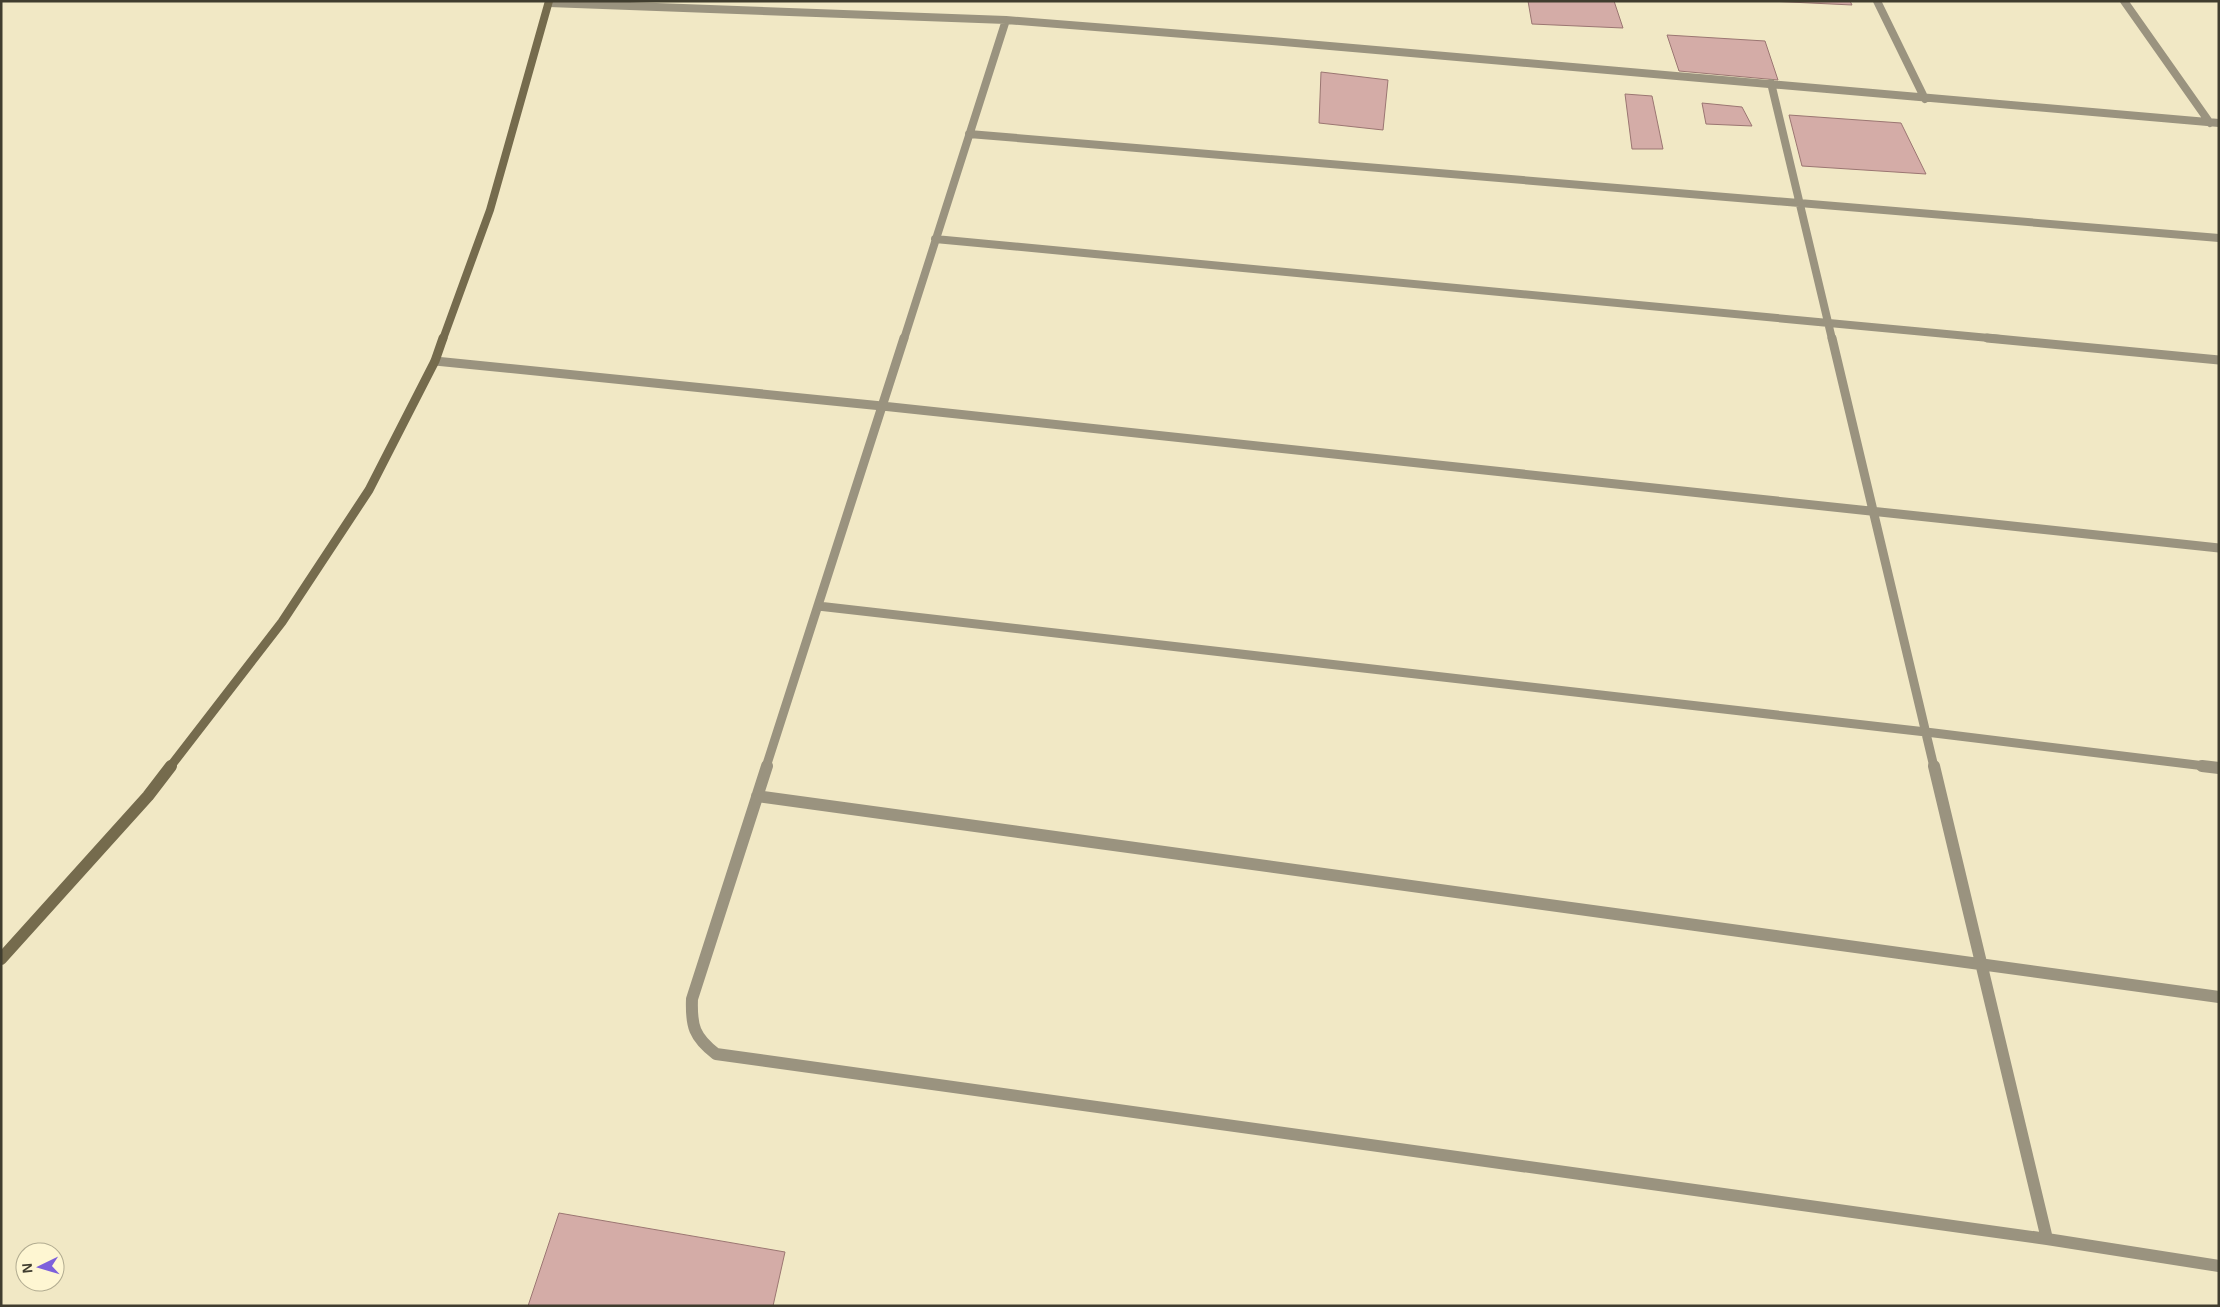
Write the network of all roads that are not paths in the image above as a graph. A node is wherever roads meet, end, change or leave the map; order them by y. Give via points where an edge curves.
1 (1877, 1) edge
2 (2124, 1) edge
3 (549, 2) edge
4 (1006, 20) junction
5 (1771, 84) junction
6 (1925, 98) junction
7 (2210, 123) junction
8 (2219, 123) edge
9 (969, 134) junction
10 (1800, 202) junction
11 (2219, 238) edge
12 (935, 239) junction
13 (1829, 322) junction
14 (2219, 360) edge
15 (435, 361) junction
16 (882, 406) junction
17 (1874, 511) junction
18 (2219, 548) edge
19 (818, 606) junction
20 (1926, 732) junction
21 (2219, 768) edge
22 (757, 796) junction
23 (1, 959) edge
24 (1981, 964) junction
25 (2219, 997) edge
26 (2047, 1239) junction
27 (2219, 1266) edge

1 - 6 street
2 - 7 street
3 - 4 street
3 - 15 main road via 490,210
4 - 5 street
4 - 9 street
5 - 6 street
5 - 10 street
6 - 7 street
7 - 8 street
9 - 10 street
9 - 12 street
10 - 11 street
10 - 13 street
12 - 13 street
12 - 16 street
13 - 14 street
13 - 17 street
15 - 16 street
15 - 23 main road via 370,490 282,622 148,796
16 - 17 street
16 - 19 street
17 - 18 street
17 - 20 street
19 - 20 street
19 - 22 street
20 - 21 street
20 - 24 street
22 - 24 street
22 - 26 street via 692,999 691,1023 700,1043 716,1054
24 - 25 street
24 - 26 street
26 - 27 street

